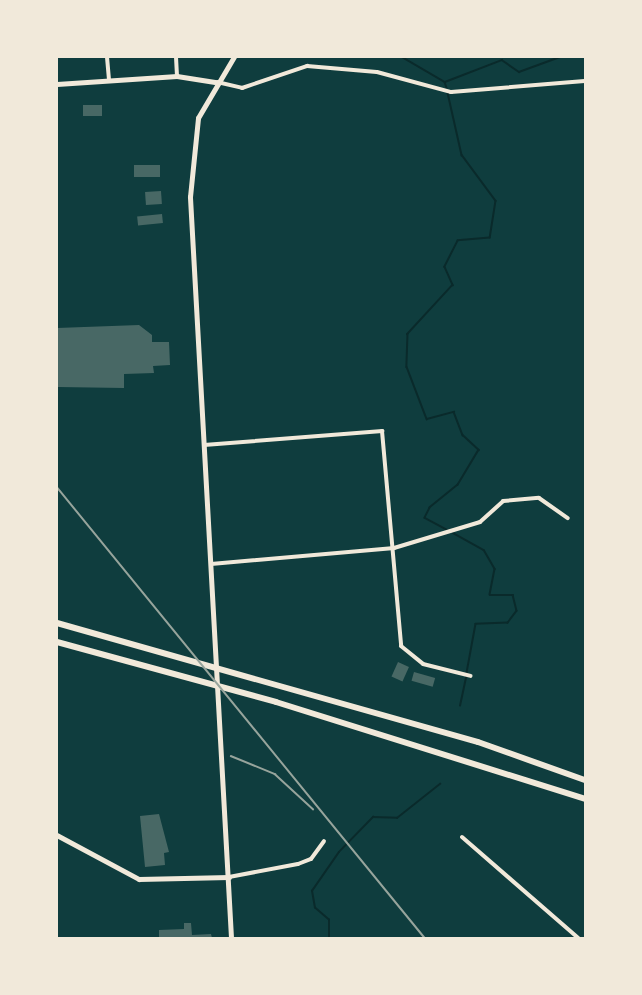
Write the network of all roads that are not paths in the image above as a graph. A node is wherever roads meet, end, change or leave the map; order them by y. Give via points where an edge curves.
1 (106, 57) edge
2 (176, 57) edge
3 (234, 57) edge
4 (177, 76) junction
5 (109, 80) junction
6 (585, 81) edge
7 (215, 82) junction
8 (57, 84) edge
9 (204, 445) junction
10 (568, 518) dead end
11 (393, 548) junction
12 (211, 564) junction
13 (57, 623) edge
14 (57, 642) edge
15 (471, 676) dead end
16 (585, 780) edge
17 (585, 799) edge
18 (57, 835) edge
19 (462, 837) dead end
20 (324, 841) dead end
21 (228, 877) junction
22 (231, 938) edge
23 (578, 938) edge

1 - 5 street
2 - 4 street
3 - 7 main road
4 - 5 main road
4 - 7 main road
5 - 8 main road
6 - 7 street via 443,92 347,67 285,70 242,88
7 - 9 main road via 198,118 190,165
9 - 11 street via 382,431
9 - 12 main road
10 - 11 street via 539,498 503,501 481,521
11 - 12 street
11 - 15 street via 401,646 423,664
12 - 21 main road
13 - 16 highway via 478,742
14 - 17 highway via 276,702
18 - 21 main road via 139,879
19 - 23 street
20 - 21 street via 311,859 298,864
21 - 22 main road

